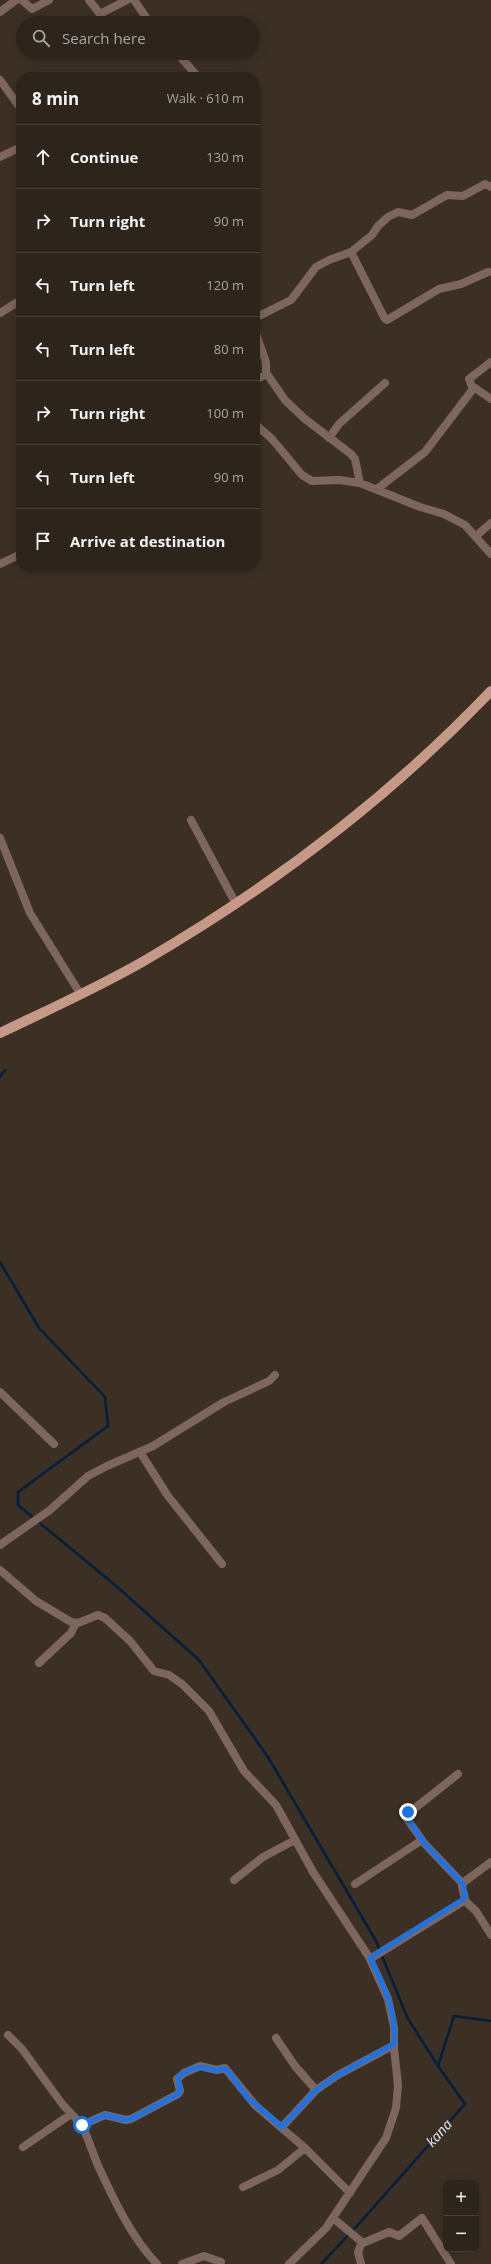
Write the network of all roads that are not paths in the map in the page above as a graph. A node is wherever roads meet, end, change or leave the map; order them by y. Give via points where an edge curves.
1 (16, 0) edge
2 (22, 0) edge
3 (49, 0) edge
4 (89, 0) edge
5 (127, 0) edge
6 (134, 0) edge
7 (0, 12) edge
8 (145, 16) edge
9 (183, 60) edge
10 (194, 72) edge
11 (0, 80) edge
12 (16, 102) edge
13 (16, 149) edge
14 (0, 157) edge
15 (491, 187) edge
16 (351, 252) junction
17 (488, 272) dead end
18 (16, 303) edge
19 (0, 313) edge
20 (260, 316) edge
21 (260, 345) edge
22 (491, 362) edge
23 (266, 373) junction
24 (260, 377) edge
25 (385, 383) dead end
26 (473, 389) junction
27 (491, 399) edge
28 (260, 428) edge
29 (329, 438) junction
30 (360, 483) junction
31 (377, 489) junction
32 (491, 523) edge
33 (476, 536) junction
34 (491, 554) edge
35 (16, 556) edge
36 (0, 564) edge
37 (491, 691) edge
38 (191, 820) dead end
39 (0, 838) edge
40 (236, 904) junction
41 (81, 995) junction
42 (0, 1033) edge
43 (275, 1375) dead end
44 (0, 1392) edge
45 (54, 1444) dead end
46 (140, 1452) junction
47 (0, 1545) edge
48 (222, 1564) dead end
49 (0, 1570) edge
50 (76, 1623) junction
51 (39, 1662) dead end
52 (458, 1774) dead end
53 (295, 1840) junction
54 (422, 1840) junction
55 (491, 1862) edge
56 (234, 1880) dead end
57 (356, 1884) dead end
58 (463, 1884) junction
59 (464, 1900) junction
60 (491, 1935) edge
61 (370, 1958) junction
62 (8, 2035) dead end
63 (276, 2038) dead end
64 (394, 2044) junction
65 (316, 2090) junction
66 (71, 2114) junction
67 (82, 2125) junction
68 (282, 2127) junction
69 (22, 2147) dead end
70 (305, 2148) junction
71 (243, 2187) dead end
72 (350, 2193) junction
73 (333, 2218) junction
74 (361, 2242) junction
75 (221, 2262) dead end
76 (157, 2264) edge
77 (182, 2264) edge
78 (289, 2264) edge
79 (361, 2264) edge
80 (451, 2264) edge

1 - 7 street
2 - 3 street via 32,9
4 - 5 street via 97,12 102,14
6 - 8 street
9 - 10 street
11 - 12 street
13 - 14 street
15 - 16 street via 485,184 463,196 448,194 412,215 396,212
16 - 17 street via 384,319 387,320 438,289 461,284
16 - 20 street via 316,267 291,300
18 - 19 street
21 - 23 street via 266,362
22 - 26 street via 469,379
23 - 24 street
23 - 29 street via 285,400
25 - 29 street via 340,424
26 - 27 street
26 - 31 street via 425,452
28 - 30 street via 272,438 302,475 312,481 339,480
29 - 30 street via 345,448 355,459
30 - 31 street
31 - 33 street via 454,518
32 - 33 street
33 - 34 street
35 - 36 street
37 - 40 main road via 400,780 298,861
38 - 40 street
39 - 41 street via 30,913
40 - 41 main road via 143,962
41 - 42 main road
43 - 46 street via 269,1381 224,1402 175,1434
44 - 45 street
46 - 47 street via 88,1476 50,1510
46 - 48 street via 168,1496
49 - 50 street via 48,1609
50 - 51 street via 70,1633
50 - 53 street via 95,1616 105,1618 130,1641 154,1671 173,1678 189,1690 211,1714 244,1771 272,1799
52 - 54 street via 406,1815
53 - 56 street via 263,1857
53 - 61 street
54 - 57 street
54 - 58 street
55 - 58 street
58 - 59 street
59 - 60 street via 476,1911
59 - 61 street
61 - 64 street via 388,1999 394,2027
62 - 66 street via 22,2049
63 - 65 street via 295,2066
64 - 65 street
64 - 72 street via 398,2078 392,2123 386,2138
65 - 68 street
66 - 67 street
66 - 69 street
67 - 68 street via 105,2115 126,2120 138,2116 178,2094 178,2077 202,2066 227,2070 248,2098
67 - 76 street via 100,2172 127,2223
68 - 70 street
70 - 71 street via 278,2170
70 - 72 street
72 - 73 street
73 - 74 street
73 - 78 street
74 - 79 street via 358,2252
74 - 80 street via 373,2240 389,2232 396,2237 399,2236 422,2218
75 - 77 street via 204,2256

